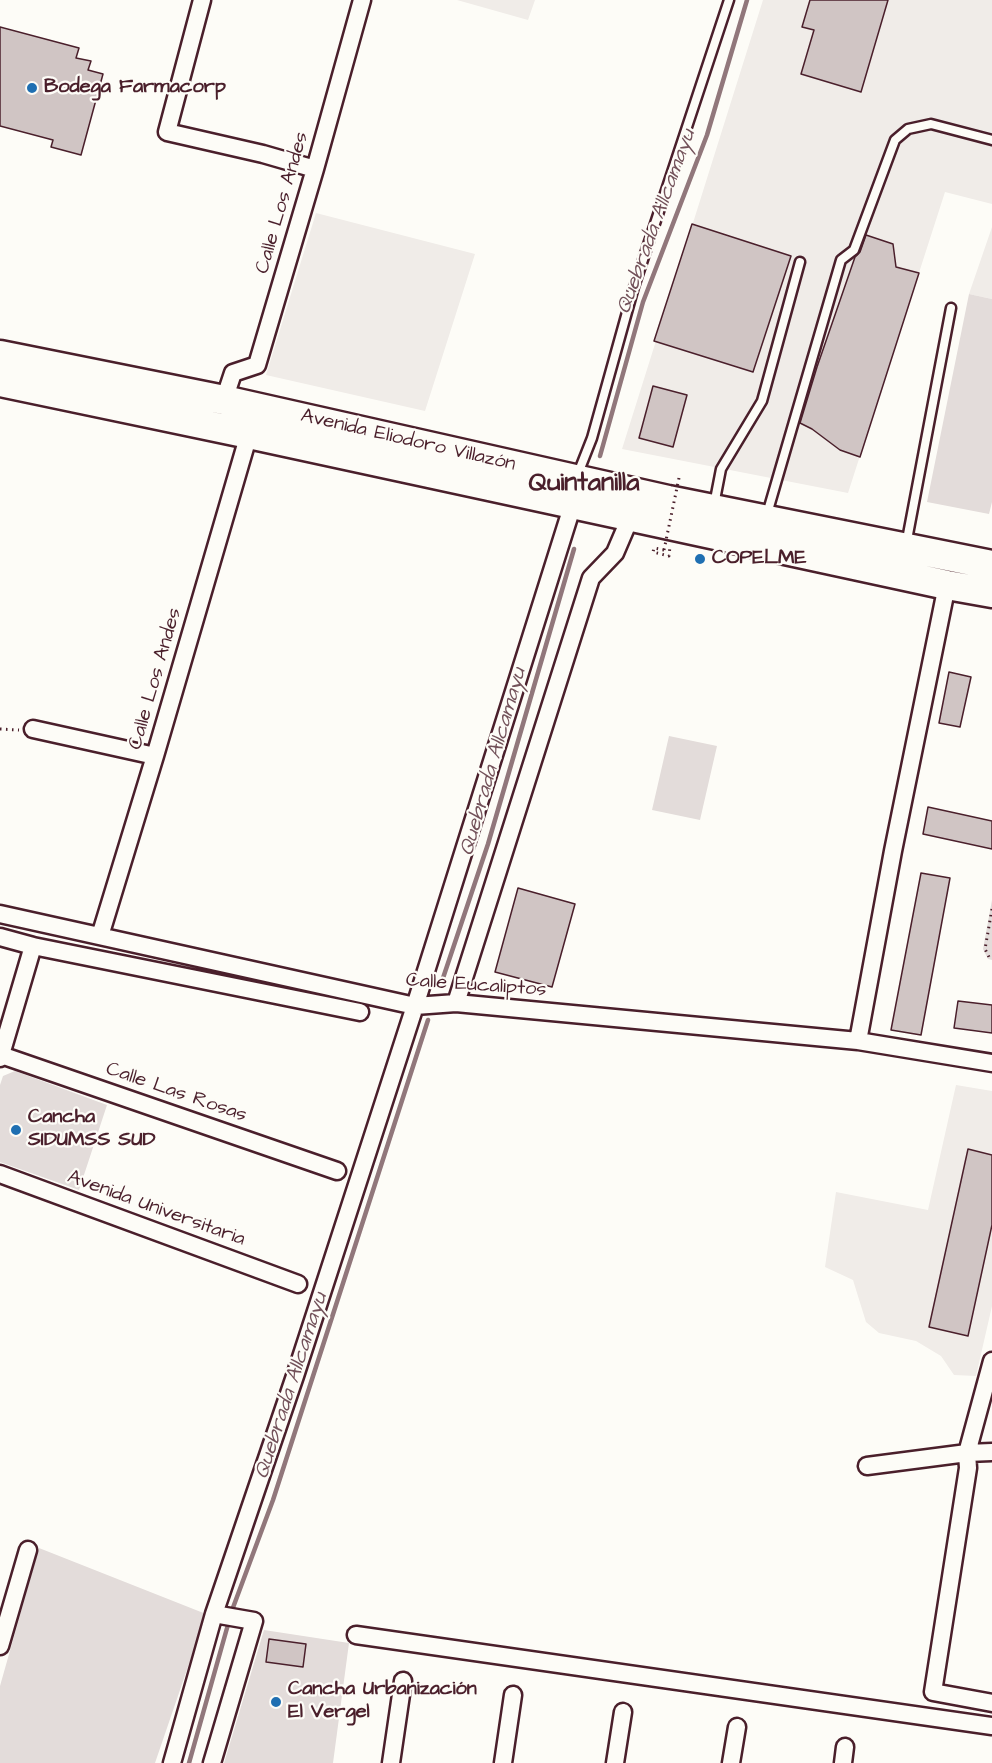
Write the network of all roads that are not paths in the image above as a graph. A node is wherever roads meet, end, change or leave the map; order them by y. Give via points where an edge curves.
1 (202, 0) edge
2 (362, 0) edge
3 (729, 0) edge
4 (992, 140) edge
5 (315, 169) junction
6 (800, 262) dead end
7 (951, 308) dead end
8 (0, 355) edge
9 (0, 382) edge
10 (224, 400) junction
11 (249, 434) junction
12 (574, 492) junction
13 (713, 508) junction
14 (630, 518) junction
15 (766, 520) junction
16 (905, 548) junction
17 (992, 565) edge
18 (947, 585) junction
19 (992, 592) edge
20 (33, 729) dead end
21 (155, 756) junction
22 (0, 914) edge
23 (100, 936) junction
24 (0, 937) edge
25 (33, 946) junction
26 (456, 1003) junction
27 (415, 1006) junction
28 (360, 1012) dead end
29 (858, 1041) junction
30 (0, 1057) edge
31 (992, 1063) edge
32 (337, 1171) dead end
33 (0, 1174) edge
34 (298, 1284) dead end
35 (992, 1361) edge
36 (967, 1452) junction
37 (992, 1452) edge
38 (867, 1466) dead end
39 (28, 1550) dead end
40 (218, 1615) junction
41 (356, 1635) dead end
42 (0, 1646) edge
43 (403, 1681) dead end
44 (513, 1695) dead end
45 (992, 1703) edge
46 (623, 1712) dead end
47 (992, 1726) edge
48 (737, 1727) dead end
49 (172, 1763) edge
50 (212, 1763) edge
51 (391, 1763) edge
52 (503, 1763) edge
53 (615, 1763) edge
54 (731, 1763) edge

1 - 5 street via 166,132
2 - 5 street, Calle Los Andes
3 - 12 lane via 634,287
4 - 15 lane via 931,124 908,129 895,140 854,250 841,260
5 - 10 street, Calle Los Andes via 257,365 233,373
6 - 13 lane via 762,401 721,469
7 - 16 lane
8 - 10 highway, Avenida Eliodoro Villazón
9 - 11 highway, Avenida Eliodoro Villazón
10 - 12 highway, Avenida Eliodoro Villazón
11 - 12 highway, Avenida Eliodoro Villazón
11 - 21 street, Calle Los Andes
12 - 13 highway, Avenida Eliodoro Villazón
12 - 14 highway, Avenida Eliodoro Villazón
12 - 27 street
13 - 15 highway, Avenida Eliodoro Villazón
14 - 18 highway, Avenida Eliodoro Villazón
14 - 26 street via 615,553 591,578
15 - 16 highway, Avenida Eliodoro Villazón
16 - 17 highway, Avenida Eliodoro Villazón
18 - 19 highway, Avenida Eliodoro Villazón
18 - 29 street
20 - 21 street
21 - 23 street, Calle Los Andes
22 - 23 street, Calle Eucaliptos
23 - 27 street, Calle Eucaliptos
24 - 25 street
25 - 28 street
25 - 30 street
26 - 27 street, Calle Eucaliptos
26 - 29 street, Calle Eucaliptos
27 - 40 street
29 - 31 street, Calle Eucaliptos
30 - 32 street, Calle Las Rosas
33 - 34 street, Avenida Universitaria
35 - 36 street
36 - 37 street
36 - 38 street
36 - 45 street via 968,1468 933,1692
39 - 42 street
40 - 49 street
40 - 50 street via 254,1621
41 - 47 street
43 - 51 street
44 - 52 street
46 - 53 street
48 - 54 street

